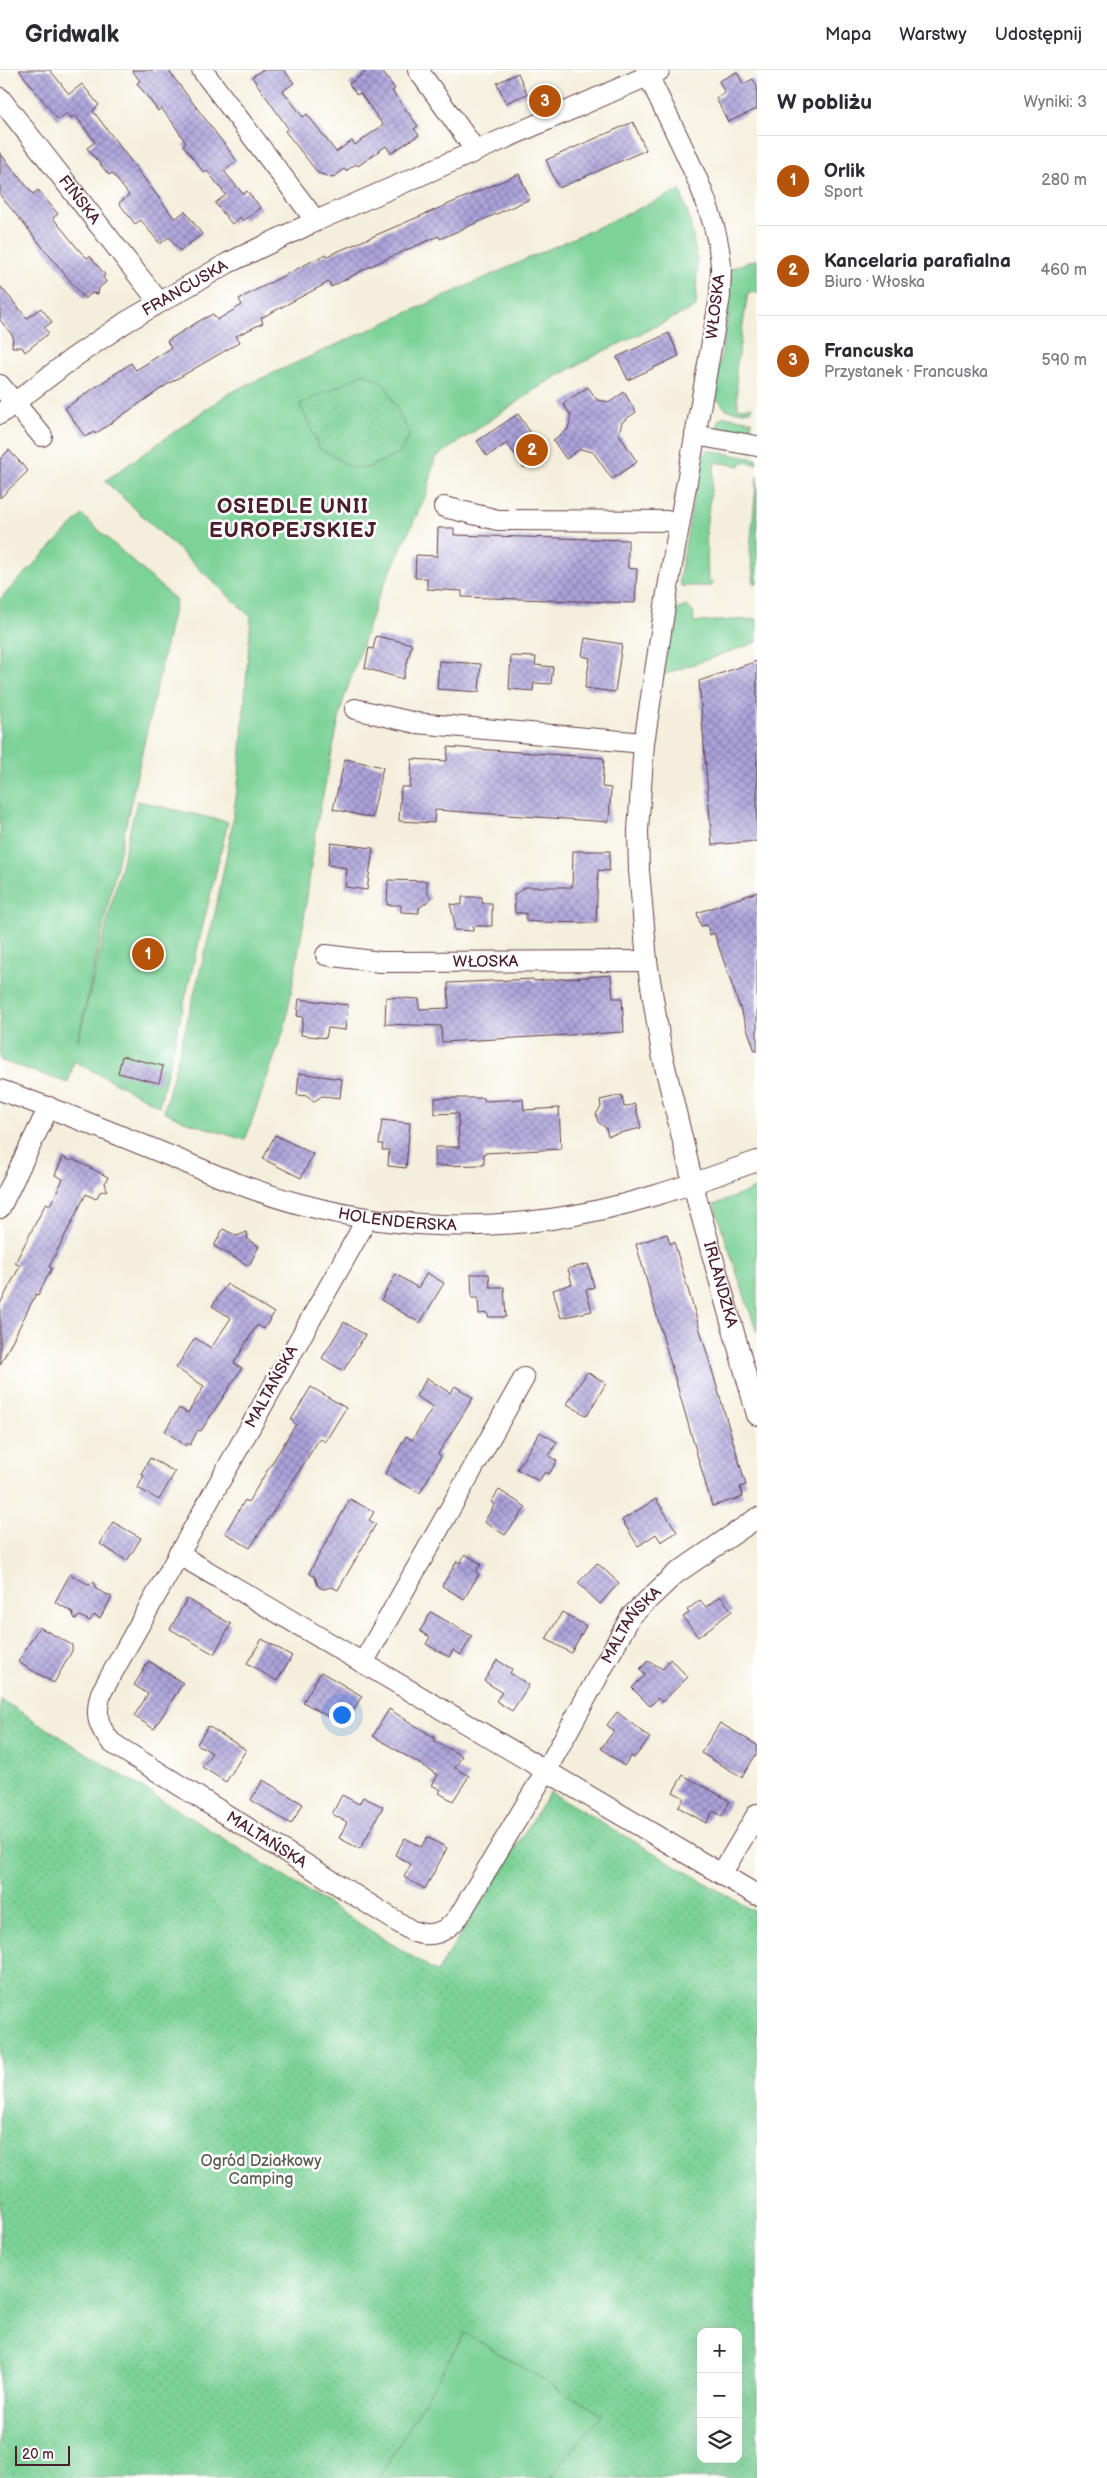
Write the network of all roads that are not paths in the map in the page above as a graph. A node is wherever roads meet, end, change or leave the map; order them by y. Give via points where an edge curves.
1 (202, 70) edge
2 (418, 70) edge
3 (652, 72) edge
4 (0, 98) edge
5 (476, 151) junction
6 (316, 221) junction
7 (159, 302) junction
8 (0, 385) edge
9 (7, 408) edge
10 (695, 435) junction
11 (42, 436) dead end
12 (757, 446) edge
13 (444, 507) dead end
14 (680, 520) junction
15 (355, 709) dead end
16 (644, 743) junction
17 (326, 954) dead end
18 (647, 961) junction
19 (0, 1090) edge
20 (49, 1107) junction
21 (757, 1161) edge
22 (694, 1183) junction
23 (0, 1208) edge
24 (367, 1219) junction
25 (524, 1378) dead end
26 (757, 1415) edge
27 (757, 1518) edge
28 (178, 1554) junction
29 (363, 1663) junction
30 (546, 1771) junction
31 (757, 1814) edge
32 (722, 1873) junction
33 (757, 1895) edge

1 - 6 street
2 - 5 street
3 - 5 street, FRANCUSKA
3 - 10 street, WŁOSKA via 700,188 715,232 721,266 720,298
4 - 7 street, FIŃSKA
5 - 6 street, FRANCUSKA
6 - 7 street, FRANCUSKA via 238,258
7 - 9 street, FRANCUSKA via 73,358
8 - 9 street
9 - 11 street
10 - 12 street
10 - 14 street, WŁOSKA
13 - 14 street via 498,520
14 - 16 street, WŁOSKA
15 - 16 street via 416,723
16 - 18 street, WŁOSKA via 638,831
17 - 18 street, WŁOSKA via 380,962
18 - 22 street, WŁOSKA via 662,1054
19 - 20 street, HOLENDERSKA
20 - 23 street
20 - 24 street, HOLENDERSKA via 244,1186 300,1204
21 - 22 street, HOLENDERSKA
22 - 24 street, HOLENDERSKA via 552,1220 453,1226
22 - 26 street, IRLANDZKA
24 - 28 street, MALTAŃSKA
25 - 29 street
27 - 30 street, MALTAŃSKA via 674,1575 631,1616
28 - 29 street
28 - 30 street, MALTAŃSKA via 102,1693 97,1708 97,1721 102,1732 112,1743 412,1931 427,1935 441,1933 451,1926
29 - 30 street
30 - 32 street
31 - 32 street
32 - 33 street

